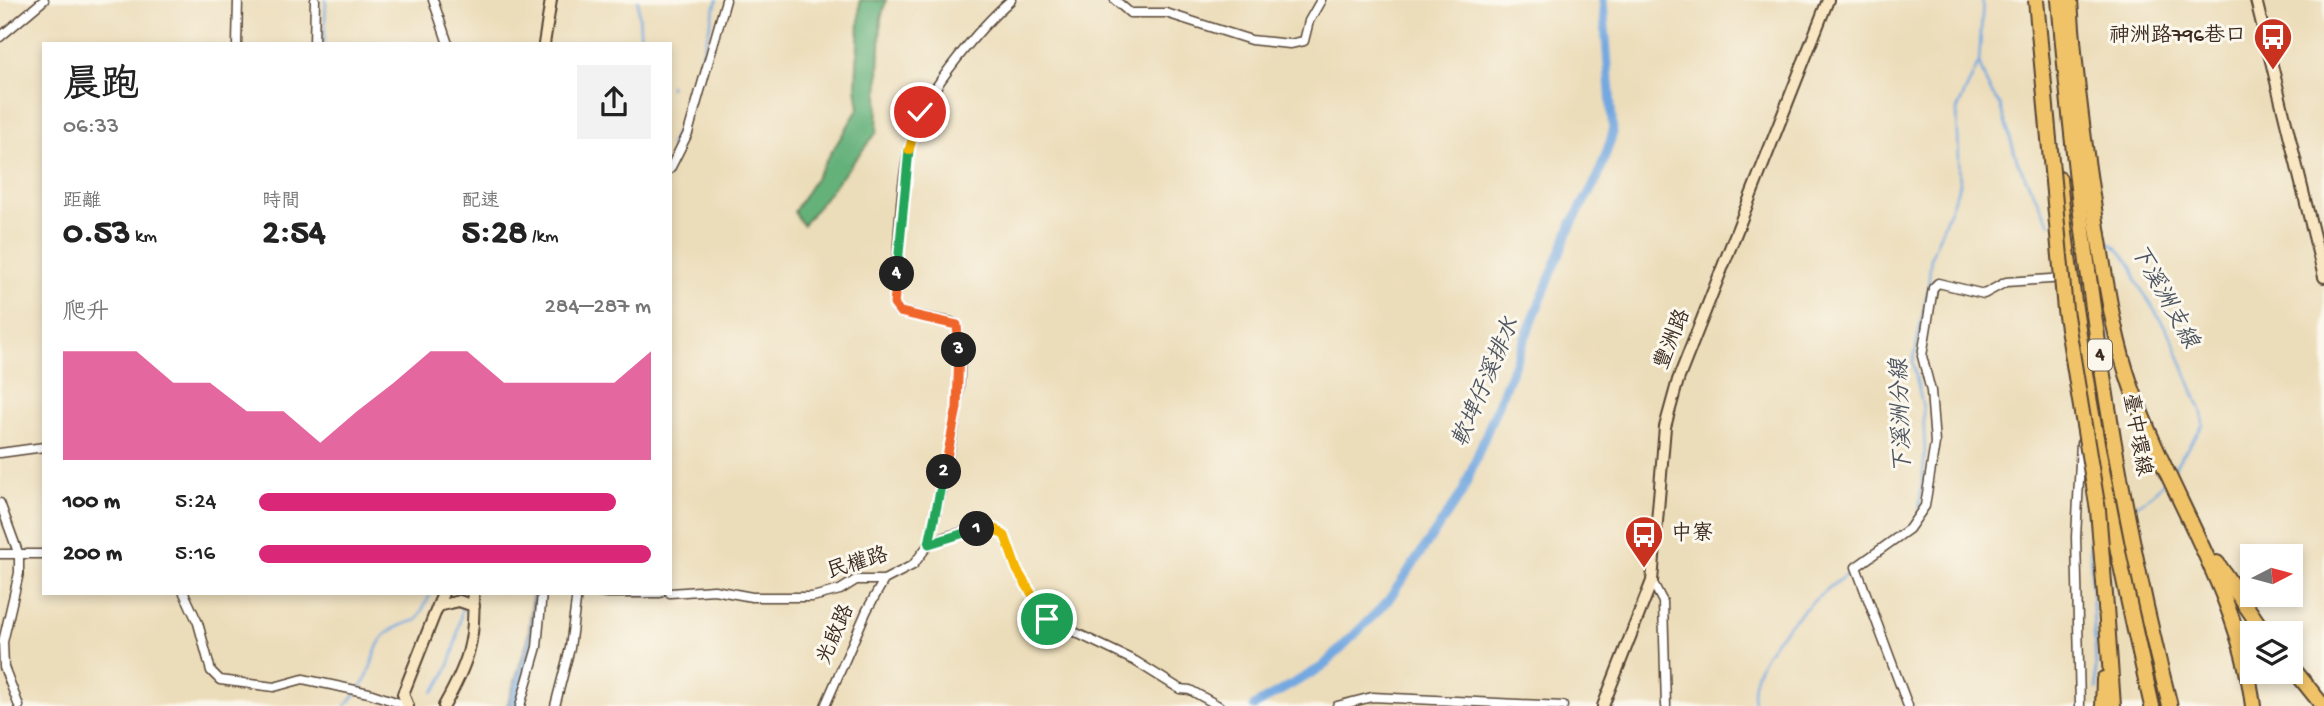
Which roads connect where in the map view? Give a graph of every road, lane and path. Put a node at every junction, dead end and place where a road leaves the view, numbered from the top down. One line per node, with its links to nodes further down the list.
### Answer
1 (44, 0): 15 (street)
2 (238, 0): 16 (street)
3 (315, 0): 17 (street)
4 (433, 0): 18 (street)
5 (551, 0): 19 (street)
6 (726, 0): 20 (street)
7 (1012, 0): 27 (street)
8 (1115, 0): 9 (street)
9 (1321, 0)
10 (1828, 0): 32 (street, 豐洲路)
11 (2039, 0): 22 (street); 40 (highway, bridge); 60 (highway, 臺中環線 / 4)
12 (2059, 0): 61 (highway, 臺中環線 / 4)
13 (2070, 0): 26 (highway)
14 (2256, 0): 21 (street)
15 (0, 37)
16 (237, 42)
17 (314, 42)
18 (447, 42)
19 (544, 42)
20 (672, 165)
21 (2324, 277)
22 (2064, 278): 56 (street); 57 (street)
23 (42, 447): 24 (street)
24 (0, 453)
25 (0, 503): 30 (street)
26 (2187, 514): 41 (highway); 62 (highway)
27 (929, 544): 31 (street, 民權路); 51 (street, 民權路)
28 (0, 554): 30 (street)
29 (42, 554): 30 (street)
30 (19, 555): 45 (street)
31 (884, 580): 33 (street, 民權路); 50 (street, 光啟路)
32 (1652, 581): 54 (street, 豐洲路); 55 (street)
33 (672, 593)
34 (185, 595): 46 (street)
35 (442, 595): 39 (street)
36 (542, 595): 48 (street)
37 (577, 595): 49 (street)
38 (468, 601): 39 (street); 47 (street)
39 (438, 606): 46 (street)
40 (2106, 607): 58 (highway); 59 (highway)
41 (2257, 621)
42 (2303, 681): 64 (highway, bridge)
43 (2324, 696): 63 (street)
44 (1412, 702): 52 (street); 53 (street)
45 (19, 706)
46 (408, 706)
47 (444, 706)
48 (520, 706)
49 (555, 706)
50 (825, 706)
51 (1219, 706)
52 (1337, 706)
53 (1563, 706)
54 (1603, 706)
55 (1666, 706)
56 (1908, 706)
57 (2080, 706)
58 (2103, 706)
59 (2113, 706)
60 (2152, 706)
61 (2169, 706)
62 (2253, 706)
63 (2315, 706)
64 (2323, 706)

